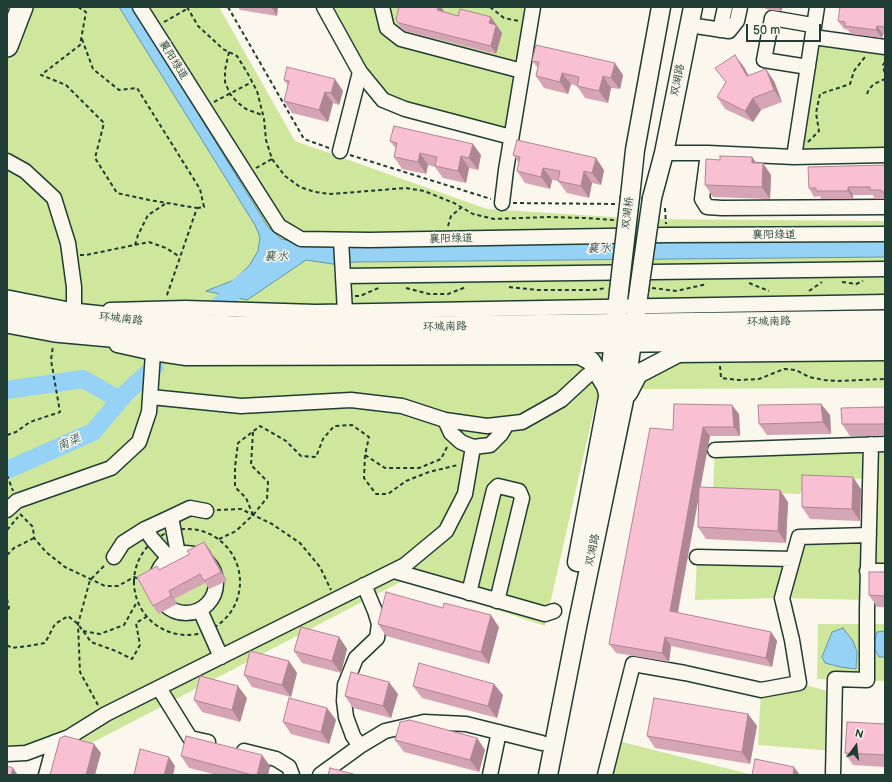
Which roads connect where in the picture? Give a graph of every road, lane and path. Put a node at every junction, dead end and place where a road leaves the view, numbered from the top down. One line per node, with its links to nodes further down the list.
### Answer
1 (22, 7): 20 (highway)
2 (78, 7): 19 (path)
3 (140, 7): 16 (street, 襄阳绿道)
4 (324, 7): 27 (street)
5 (382, 7): 26 (street)
6 (490, 7): 14 (path)
7 (533, 7): 14 (street)
8 (661, 7): 44 (main road, 双湖桥)
9 (693, 7): 15 (main road, 双湖路)
10 (725, 7): 17 (street)
11 (740, 7): 17 (street)
12 (817, 7): 18 (street)
13 (187, 8): 16 (path); 22 (path)
14 (530, 24): 26 (street)
15 (690, 25): 17 (street); 37 (main road, 双湖路)
16 (154, 28): 33 (street, 襄阳绿道)
17 (720, 30)
18 (812, 31): 21 (street); 25 (street); 25 (street)
19 (81, 37): 46 (path); 50 (path)
20 (7, 46)
21 (885, 47)
22 (229, 52): 30 (path); 31 (path)
23 (872, 56): 40 (path)
24 (885, 62): 28 (path)
25 (808, 67): 40 (street)
26 (522, 71): 35 (street)
27 (360, 72): 35 (street); 36 (street)
28 (885, 75)
29 (885, 79): 32 (path)
30 (252, 82): 31 (path); 34 (path)
31 (230, 94): 33 (path); 34 (path)
32 (867, 94)
33 (204, 108): 43 (street, 襄阳绿道)
34 (263, 115): 41 (path)
35 (511, 137): 47 (street)
36 (340, 151)
37 (664, 153): 38 (street); 45 (main road, 双湖桥)
38 (708, 153): 40 (street); 49 (street)
39 (885, 155): 40 (street)
40 (794, 157)
41 (272, 159): 43 (path); 48 (path)
42 (7, 161): 57 (street)
43 (246, 174): 55 (street, 襄阳绿道)
44 (624, 201): 47 (path); 67 (main road, 双湖桥, bridge)
45 (659, 201): 53 (path); 67 (main road, 双湖桥, bridge)
46 (166, 203): 50 (path); 56 (path)
47 (502, 203)
48 (462, 207): 51 (path); 54 (path)
49 (885, 207)
50 (197, 208): 58 (path)
51 (615, 221)
52 (885, 234): 53 (street, 襄阳绿道)
53 (666, 235): 54 (street, 襄阳绿道)
54 (446, 239): 55 (street, 襄阳绿道)
55 (341, 240): 60 (street)
56 (135, 245): 57 (path); 58 (path)
57 (69, 254): 65 (street)
58 (180, 257): 70 (path)
59 (885, 269): 60 (street)
60 (343, 274): 66 (street)
61 (548, 286): 62 (path)
62 (552, 289)
63 (7, 301): 65 (highway, 环城南路)
64 (885, 302): 67 (street)
65 (66, 310): 70 (highway, 环城南路)
66 (345, 312): 67 (street); 70 (street)
67 (626, 316): 68 (highway, 环城南路); 71 (highway, 环城南路); 73 (highway, 环城南路); 74 (highway, 环城南路); 83 (main road, 双湖路)
68 (885, 321)
69 (7, 322): 70 (highway, 环城南路)
70 (157, 331): 71 (highway, 环城南路); 78 (street); 82 (street)
71 (229, 335): 74 (highway, 环城南路)
72 (885, 338): 73 (highway, 环城南路)
73 (703, 340): 77 (main road)
74 (556, 342): 78 (main road)
75 (885, 353): 76 (street)
76 (720, 354): 77 (street); 81 (path)
77 (675, 355): 83 (main road)
78 (584, 357): 83 (main road)
79 (50, 360): 87 (path)
80 (588, 375): 85 (street)
81 (885, 379)
82 (151, 397): 84 (street); 95 (street)
83 (616, 398): 134 (main road, 双湖路); 144 (main road, 双湖路)
84 (445, 420): 85 (street); 88 (street)
85 (507, 424): 90 (street)
86 (252, 432): 92 (path); 97 (path); 97 (path)
87 (7, 435)
88 (457, 438): 90 (street); 92 (path)
89 (878, 444): 91 (street); 101 (street)
90 (473, 447): 93 (street)
91 (715, 450)
92 (365, 455): 93 (path)
93 (471, 462): 109 (street)
94 (7, 474): 95 (path)
95 (15, 507): 99 (path); 102 (path)
96 (206, 511): 97 (path); 98 (street)
97 (253, 515): 103 (path); 118 (path)
98 (172, 524): 100 (street); 100 (path); 103 (path); 105 (street)
99 (7, 530)
100 (149, 535): 105 (street); 106 (street); 112 (path)
101 (868, 535): 108 (street); 110 (street)
102 (34, 538): 104 (path); 113 (path)
103 (219, 539): 126 (path)
104 (7, 555)
105 (173, 556): 114 (street); 121 (street)
106 (114, 557): 113 (path)
107 (697, 557): 108 (street)
108 (793, 559): 145 (street)
109 (394, 571): 115 (street); 116 (street)
110 (868, 571): 111 (street); 146 (street)
111 (885, 571)
112 (134, 577): 113 (path); 114 (path); 120 (path)
113 (90, 580): 125 (path)
114 (156, 584): 121 (street)
115 (364, 585): 118 (street); 136 (street)
116 (469, 593): 119 (street); 119 (street)
117 (7, 599): 123 (path)
118 (336, 599): 129 (street)
119 (497, 601): 122 (street)
120 (137, 602): 124 (path); 127 (path)
121 (200, 610): 126 (street)
122 (554, 610)
123 (7, 611)
124 (146, 617): 126 (path); 127 (path)
125 (78, 624): 127 (path); 128 (path); 131 (path)
126 (210, 630): 129 (street)
127 (83, 631)
128 (7, 645)
129 (221, 657): 130 (street)
130 (159, 688): 131 (street); 135 (street)
131 (106, 714): 133 (street)
132 (500, 732): 134 (street); 136 (street); 142 (street)
133 (55, 742): 138 (street); 139 (street)
134 (542, 744): 143 (main road, 双湖路)
135 (219, 745)
136 (360, 746): 141 (street)
137 (233, 748): 140 (street)
138 (7, 754)
139 (46, 775)
140 (292, 775)
141 (320, 775)
142 (490, 775)
143 (536, 775)
144 (548, 775)
145 (605, 775)
146 (833, 775)

